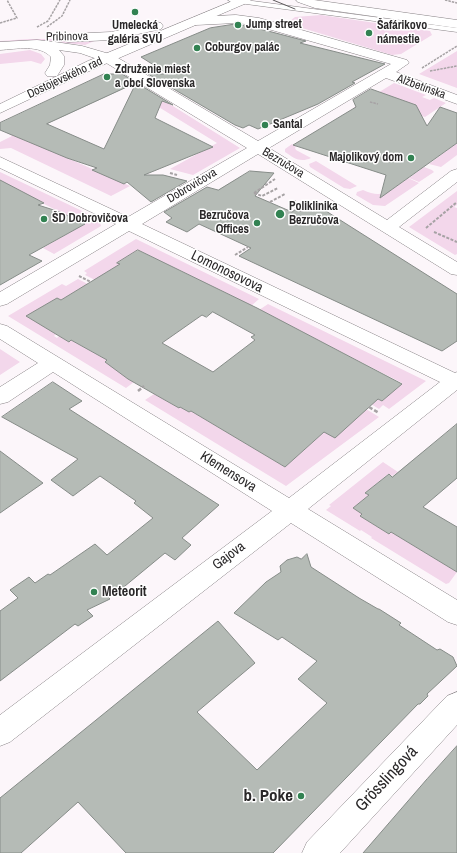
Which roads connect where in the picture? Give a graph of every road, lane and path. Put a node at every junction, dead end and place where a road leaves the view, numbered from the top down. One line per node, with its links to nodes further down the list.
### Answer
1 (7, 0): 12 (path)
2 (60, 0): 15 (path)
3 (70, 0): 16 (path)
4 (219, 0): 14 (street, Dostojevského rad)
5 (242, 0): 11 (street, Dostojevského rad); 17 (lane)
6 (302, 0): 10 (street)
7 (445, 0): 9 (path)
8 (382, 1): 10 (street)
9 (457, 3)
10 (338, 8): 13 (street)
11 (196, 21): 23 (street, Dostojevského rad); 28 (street)
12 (0, 23)
13 (457, 24)
14 (158, 26): 18 (street, Pribinova); 22 (street, Dostojevského rad)
15 (36, 27)
16 (44, 29)
17 (457, 29)
18 (0, 39)
19 (37, 44): 20 (street, Pribinova); 22 (street, Pribinova); 26 (street)
20 (0, 46)
21 (457, 46): 25 (path)
22 (95, 52): 23 (street, Pribinova); 26 (street, Dostojevského rad)
23 (108, 58): 31 (street, Dostojevského rad); 32 (street, Bezručova)
24 (457, 66): 27 (path)
25 (421, 69)
26 (52, 72): 29 (street, Dostojevského rad)
27 (428, 72)
28 (385, 73): 30 (street, Alžbetínska); 32 (street, Dobrovičova)
29 (0, 99)
30 (457, 100)
31 (0, 109)
32 (257, 148): 44 (street, Dobrovičova); 45 (street, Bezručova)
33 (0, 162): 44 (street, Lomonosovova)
34 (457, 174): 45 (street)
35 (271, 176): 36 (path)
36 (278, 188)
37 (285, 194): 39 (path)
38 (295, 200): 42 (path)
39 (270, 202)
40 (457, 202): 41 (path)
41 (453, 205): 43 (path); 46 (path)
42 (315, 206)
43 (457, 207)
44 (128, 224): 50 (street, Dobrovičova); 53 (street, Lomonosovova)
45 (388, 227): 47 (street, Bezručova)
46 (457, 242)
47 (457, 270)
48 (75, 274): 49 (path)
49 (91, 282)
50 (0, 300)
51 (0, 330): 52 (street, Klemensova)
52 (53, 363): 54 (street); 57 (street, Klemensova)
53 (456, 380): 57 (street, Gajova)
54 (0, 397)
55 (369, 407): 56 (path)
56 (385, 416)
57 (290, 510): 58 (street, Klemensova); 60 (street, Gajova)
58 (457, 614)
59 (457, 705): 61 (street, Grösslingová)
60 (0, 732)
61 (318, 853)

